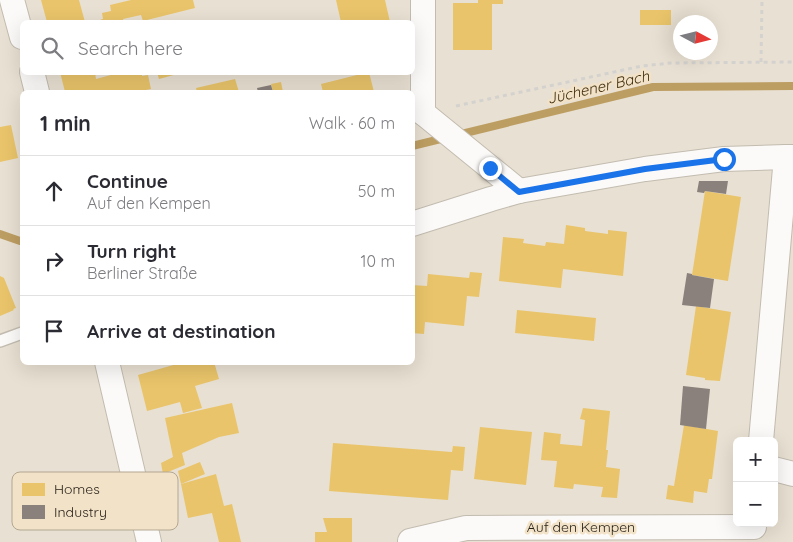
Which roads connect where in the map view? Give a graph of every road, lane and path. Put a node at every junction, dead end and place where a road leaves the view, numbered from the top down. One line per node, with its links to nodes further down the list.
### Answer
1 (12, 0): 4 (street)
2 (423, 0): 9 (street)
3 (762, 0): 5 (path)
4 (20, 30)
5 (761, 62): 6 (path); 9 (path)
6 (793, 62)
7 (33, 75): 8 (street)
8 (36, 90)
9 (422, 117): 11 (street)
10 (789, 157): 11 (street); 16 (street)
11 (519, 192): 12 (street)
12 (415, 223)
13 (20, 334): 14 (lane)
14 (0, 341)
15 (108, 365): 18 (street)
16 (761, 437)
17 (778, 471): 19 (street)
18 (132, 472)
19 (793, 474)
20 (753, 531): 21 (street, Auf den Kempen)
21 (410, 541)

